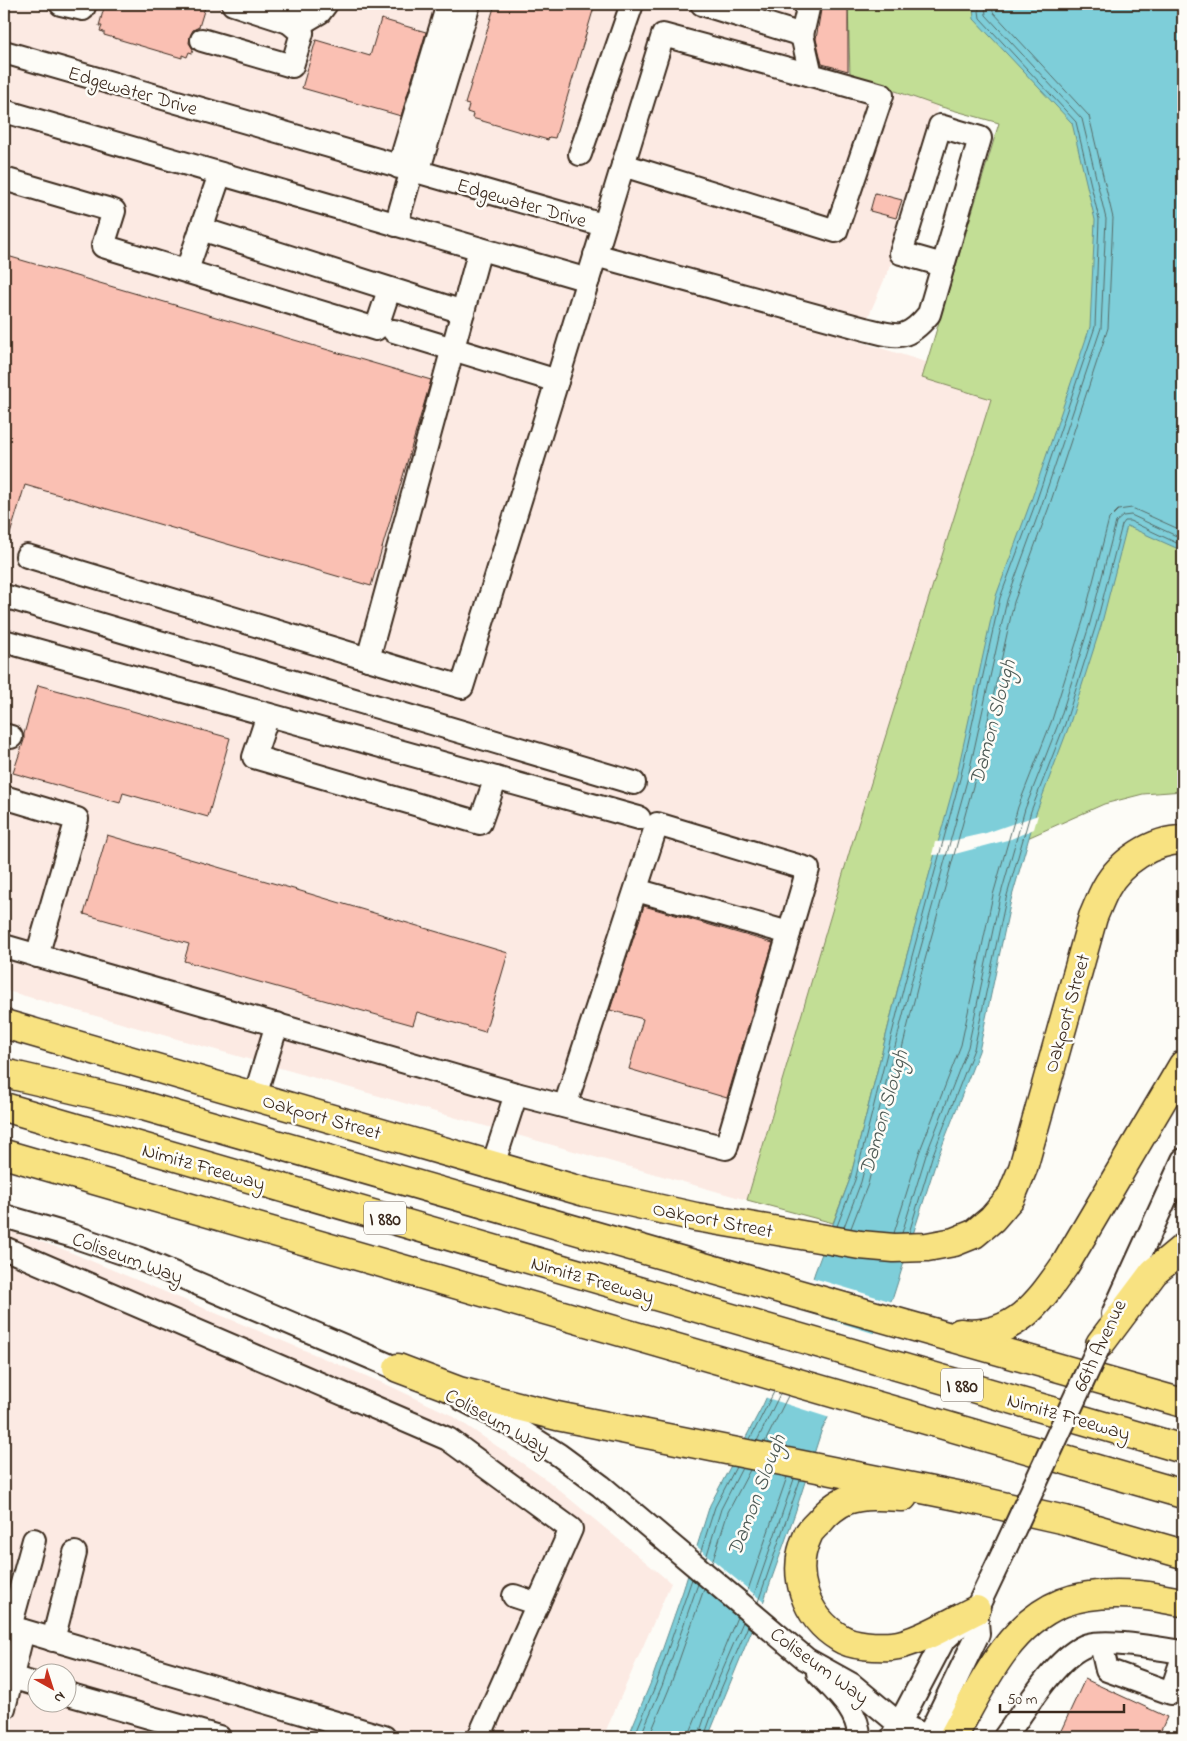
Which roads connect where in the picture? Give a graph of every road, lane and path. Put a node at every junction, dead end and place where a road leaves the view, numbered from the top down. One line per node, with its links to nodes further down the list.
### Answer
1 (61, 4): 2 (street)
2 (85, 4)
3 (233, 4): 10 (street)
4 (326, 4): 10 (street)
5 (448, 4): 18 (street)
6 (469, 4): 18 (street)
7 (632, 4): 16 (street)
8 (702, 4): 11 (street)
9 (809, 4): 11 (street)
10 (292, 13): 12 (street)
11 (802, 35): 14 (street)
12 (202, 40)
13 (4, 52): 18 (street, Edgewater Drive)
14 (811, 75): 17 (street); 17 (street)
15 (4, 112): 19 (street)
16 (580, 154)
17 (623, 165): 22 (street)
18 (410, 170): 21 (street); 22 (street, Edgewater Drive)
19 (220, 174): 21 (street); 23 (street)
20 (4, 179): 26 (street)
21 (396, 225): 24 (street)
22 (603, 226): 25 (street, Edgewater Drive)
23 (201, 229): 26 (street); 29 (street)
24 (480, 249): 28 (street); 30 (street)
25 (595, 255): 27 (street); 28 (street, Edgewater Drive)
26 (187, 270): 29 (street)
27 (941, 272): 27 (street)
28 (588, 280): 33 (street, Edgewater Drive)
29 (389, 290): 30 (street)
30 (463, 312): 32 (street)
31 (394, 331): 32 (street)
32 (452, 349): 33 (street); 37 (street)
33 (557, 381): 37 (street, Edgewater Drive)
34 (27, 556): 37 (street)
35 (4, 596): 40 (street)
36 (4, 641): 38 (street)
37 (368, 659)
38 (268, 715): 39 (street); 39 (street)
39 (496, 778): 42 (street)
40 (634, 783)
41 (4, 797): 47 (street)
42 (639, 818)
43 (1183, 840): 58 (main road, Oakport Street)
44 (636, 890): 45 (street); 45 (street); 54 (street)
45 (789, 933): 54 (street)
46 (4, 946): 47 (street)
47 (37, 956): 49 (street)
48 (4, 1024): 53 (main road, Oakport Street)
49 (277, 1024): 52 (street); 53 (street)
50 (1183, 1065): 62 (main road)
51 (4, 1073): 62 (main road)
52 (516, 1094): 54 (street); 58 (street)
53 (255, 1096): 58 (main road, Oakport Street)
54 (565, 1106)
55 (4, 1107): 66 (main road, Nimitz Freeway / I 880)
56 (4, 1154): 67 (main road, I 880)
57 (1183, 1160): 63 (street, 66th Avenue)
58 (493, 1165)
59 (4, 1216): 64 (street, Coliseum Way)
60 (4, 1248): 74 (street)
61 (1183, 1248): 63 (main road)
62 (909, 1326): 65 (main road)
63 (1100, 1344): 75 (street, 66th Avenue, bridge)
64 (398, 1368): 68 (main road); 81 (street, Coliseum Way)
65 (1183, 1403)
66 (1183, 1449)
67 (1183, 1494)
68 (967, 1498): 71 (main road); 75 (main road)
69 (34, 1540): 76 (street)
70 (75, 1553): 77 (street)
71 (1183, 1554)
72 (514, 1596): 74 (street)
73 (1183, 1602): 92 (main road)
74 (538, 1604): 89 (street)
75 (976, 1610): 86 (street, 66th Avenue); 91 (street, 66th Avenue)
76 (12, 1628): 77 (street); 82 (street)
77 (53, 1640): 88 (street)
78 (1101, 1644): 79 (street); 80 (street); 93 (street)
79 (1183, 1652)
80 (1183, 1657)
81 (806, 1659): 86 (street, Coliseum Way); 90 (street)
82 (8, 1676): 83 (street); 85 (street)
83 (28, 1682)
84 (78, 1697): 87 (street)
85 (4, 1708)
86 (896, 1731): 91 (street, Coliseum Way)
87 (219, 1737)
88 (384, 1737)
89 (480, 1737)
90 (859, 1737)
91 (928, 1737)
92 (953, 1737)
93 (1004, 1737)

